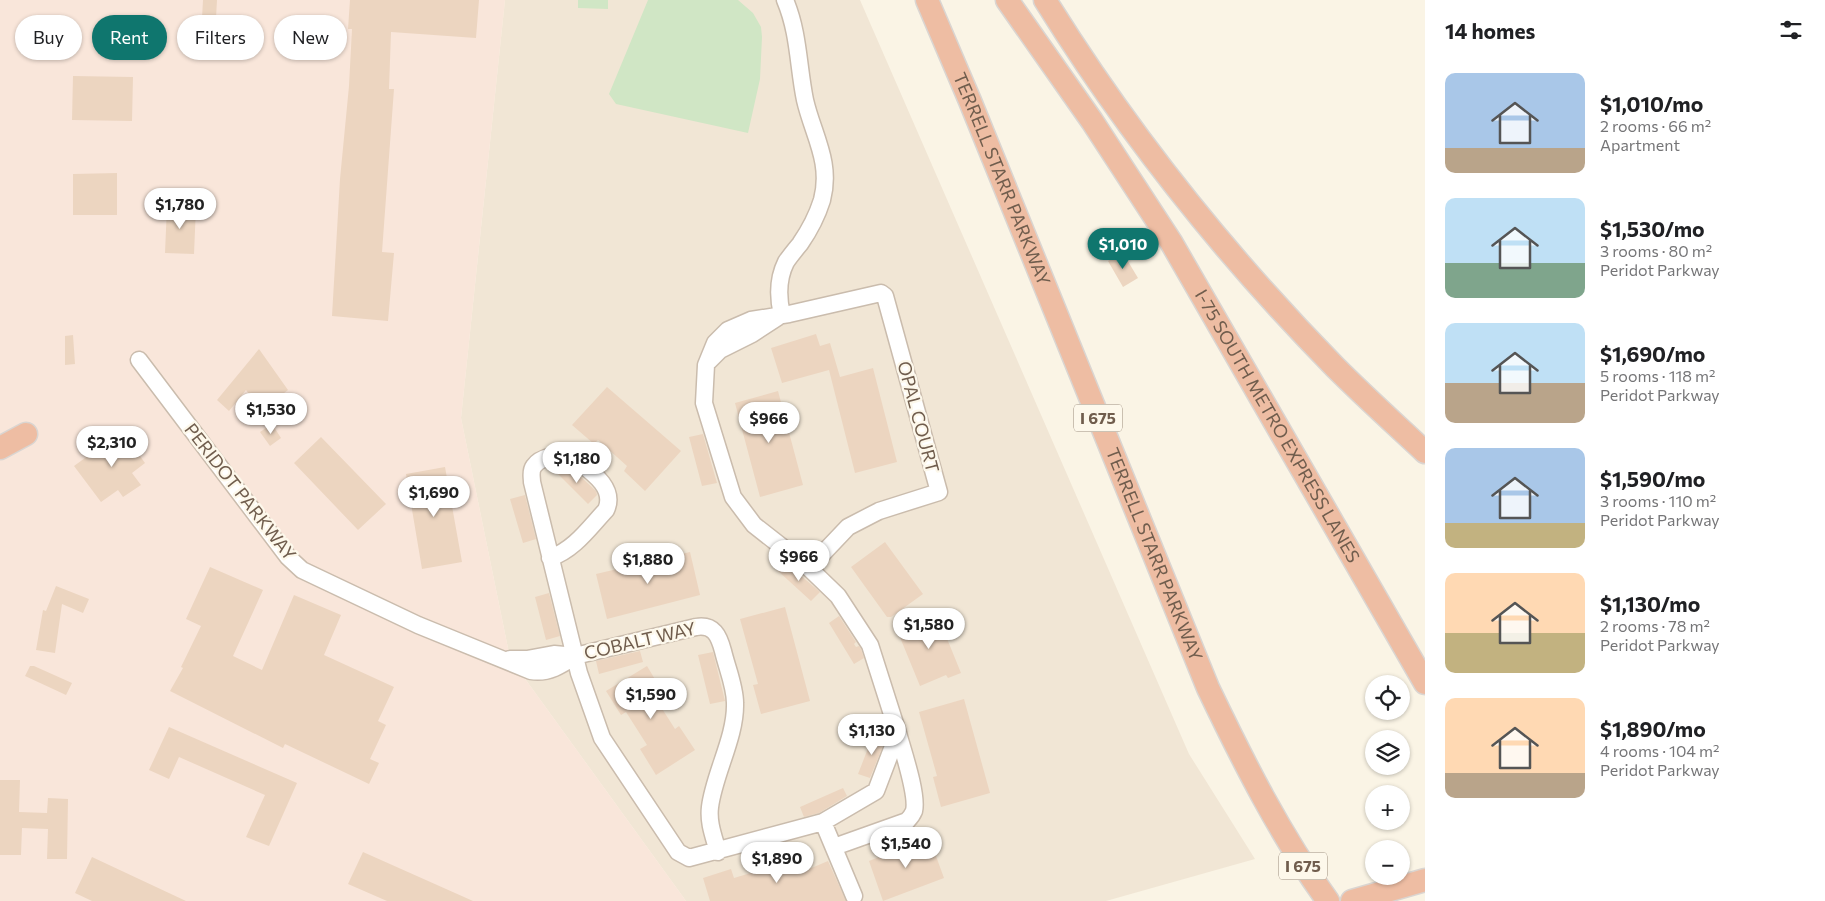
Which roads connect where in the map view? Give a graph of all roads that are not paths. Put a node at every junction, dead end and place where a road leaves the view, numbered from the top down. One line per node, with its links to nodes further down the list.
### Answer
1 (785, 0): 9 (street)
2 (922, 0): 7 (highway)
3 (927, 0): 7 (highway, TERRELL STARR PARKWAY / I 675)
4 (1007, 0): 8 (highway)
5 (1021, 0): 8 (highway)
6 (1045, 0): 13 (highway)
7 (947, 44): 24 (highway, TERRELL STARR PARKWAY / I 675)
8 (1092, 121): 17 (highway, I-75 SOUTH METRO EXPRESS LANES)
9 (782, 315): 15 (street); 15 (street, OPAL COURT)
10 (139, 360): 16 (street, PERIDOT PARKWAY)
11 (26, 434): 12 (highway)
12 (0, 448)
13 (1425, 452)
14 (550, 558): 14 (street); 16 (street)
15 (809, 568): 18 (street)
16 (575, 656): 21 (street); 21 (street, COBALT WAY)
17 (1425, 683)
18 (898, 733): 19 (street); 20 (street)
19 (823, 822): 20 (street); 21 (street)
20 (834, 847): 23 (street)
21 (718, 852)
22 (1425, 880): 25 (highway)
23 (854, 896)
24 (1328, 901)
25 (1352, 901)

